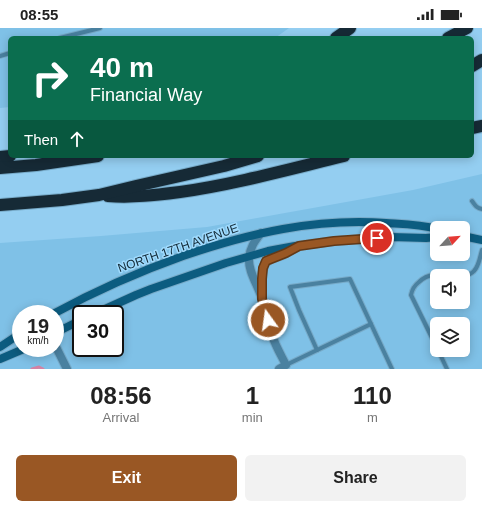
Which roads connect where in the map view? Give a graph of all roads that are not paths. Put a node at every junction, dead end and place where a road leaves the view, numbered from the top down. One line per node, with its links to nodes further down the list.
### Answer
1 (100, 28): 4 (lane)
2 (350, 28): 5 (highway)
3 (467, 28): 6 (highway)
4 (68, 36)
5 (339, 36)
6 (452, 36)
7 (84, 158): 10 (highway)
8 (251, 158): 11 (highway)
9 (335, 158): 11 (highway)
10 (0, 168)
11 (99, 195): 13 (highway)
12 (472, 201): 14 (lane)
13 (0, 205)
14 (482, 209)
15 (430, 227): 16 (main road, NORTH 17TH AVENUE)
16 (261, 233): 22 (street); 25 (main road, NORTH 17TH AVENUE)
17 (430, 237): 20 (main road)
18 (470, 237): 19 (main road)
19 (482, 240)
20 (299, 246): 22 (main road); 23 (street)
21 (482, 250): 27 (lane)
22 (249, 257): 23 (street); 24 (main road)
23 (262, 299): 35 (street)
24 (114, 305)
25 (64, 308)
26 (371, 324): 30 (lane); 30 (lane); 37 (lane)
27 (430, 335)
28 (12, 339): 29 (main road)
29 (0, 347)
30 (317, 350): 35 (lane)
31 (12, 354): 34 (main road)
32 (61, 357): 36 (street)
33 (441, 357): 38 (lane)
34 (0, 359)
35 (283, 367)
36 (67, 369)
37 (392, 369)
38 (447, 369)

